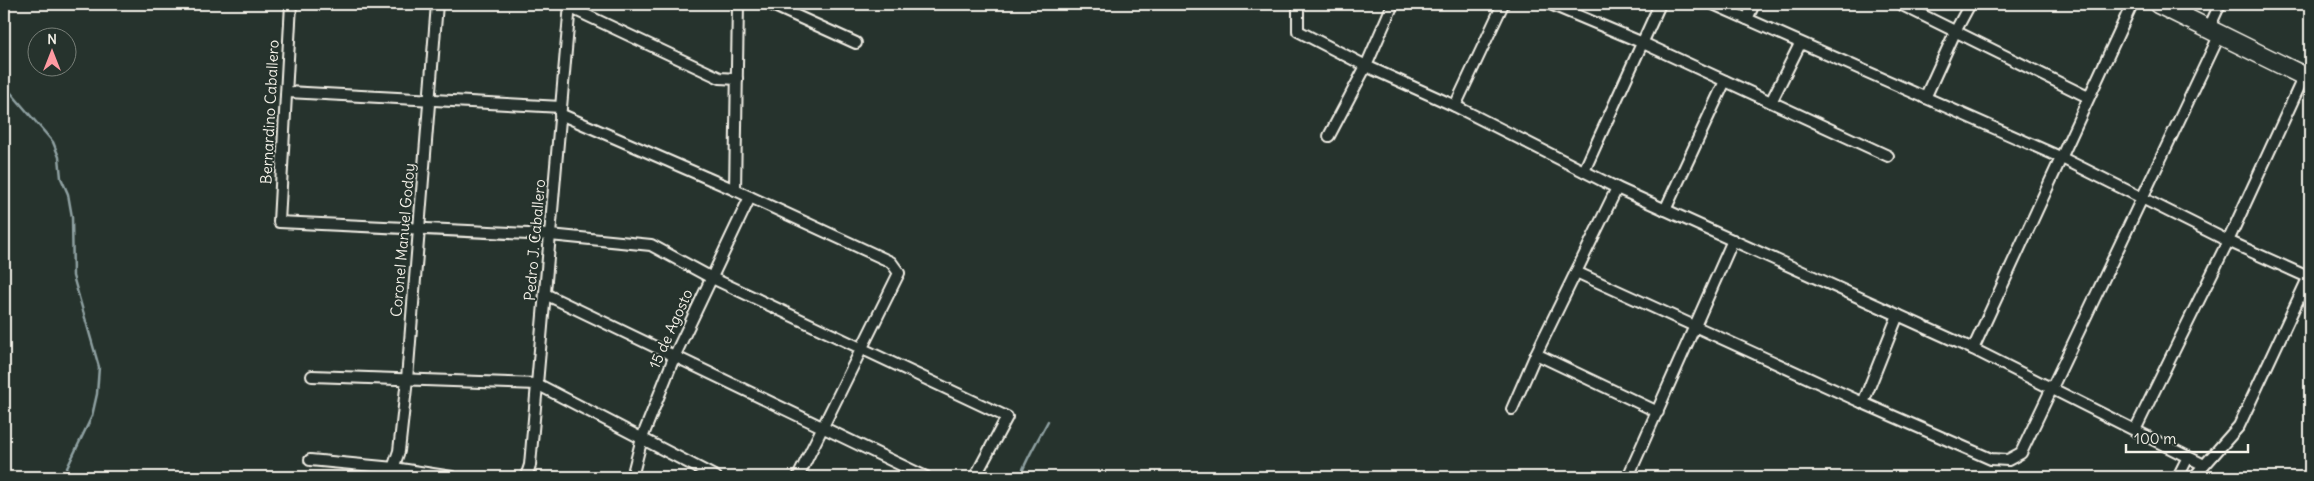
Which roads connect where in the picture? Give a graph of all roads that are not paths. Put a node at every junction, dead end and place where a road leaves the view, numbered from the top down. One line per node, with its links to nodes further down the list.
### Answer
1 (292, 4): 28 (street, Bernardino Caballero)
2 (437, 4): 31 (street, Coronel Manuel Godoy)
3 (738, 4): 26 (street)
4 (770, 4): 21 (street)
5 (1298, 4): 24 (street)
6 (1393, 4): 24 (street)
7 (1503, 4): 33 (street)
8 (1550, 4): 22 (street)
9 (1660, 4): 22 (street)
10 (1713, 4): 18 (street)
11 (1754, 4): 18 (street)
12 (1900, 4): 19 (street)
13 (1970, 4): 19 (street)
14 (2132, 4): 29 (street)
15 (2158, 4): 20 (highway)
16 (2220, 4): 20 (street)
17 (570, 5): 26 (street); 34 (street, Pedro J. Caballero)
18 (1747, 19): 23 (street)
19 (1956, 30): 29 (street); 30 (street)
20 (2214, 31): 25 (highway); 42 (street)
21 (856, 43)
22 (1643, 43): 27 (street); 38 (street)
23 (1800, 44): 30 (street); 32 (street)
24 (1366, 66): 33 (street); 35 (street)
25 (2307, 78): 47 (street)
26 (737, 79): 40 (street)
27 (1725, 81): 32 (street); 43 (street)
28 (288, 92): 31 (street); 44 (street, Bernardino Caballero)
29 (2088, 97): 37 (street)
30 (1924, 98): 37 (street)
31 (429, 99): 34 (street); 44 (street, Coronel Manuel Godoy)
32 (1771, 102): 36 (street)
33 (1455, 106): 38 (street)
34 (561, 110): 40 (street); 45 (street, Pedro J. Caballero)
35 (1329, 136)
36 (1888, 156)
37 (2060, 157): 42 (street); 55 (street)
38 (1584, 171): 39 (street)
39 (1617, 188): 43 (street); 48 (street)
40 (735, 190): 41 (street)
41 (750, 197): 50 (street, 15 de Agosto); 54 (street)
42 (2142, 199): 47 (street); 61 (street)
43 (1665, 210): 46 (street)
44 (418, 229): 45 (street); 59 (street, Coronel Manuel Godoy)
45 (550, 235): 50 (street); 51 (street, Pedro J. Caballero)
46 (1733, 240): 52 (street); 53 (street)
47 (2228, 241): 49 (street); 66 (street)
48 (1576, 272): 53 (street); 57 (street)
49 (2310, 276): 70 (street)
50 (710, 277): 54 (street); 56 (street, 15 de Agosto)
51 (545, 294): 56 (street); 60 (street, Pedro J. Caballero)
52 (1898, 315): 55 (street); 62 (street)
53 (1695, 326): 62 (street); 64 (street)
54 (861, 349): 65 (street); 78 (street)
55 (1973, 349): 61 (street)
56 (675, 354): 65 (street); 67 (street, 15 de Agosto)
57 (1536, 354): 63 (street); 64 (street)
58 (312, 376): 59 (street)
59 (407, 379): 60 (street); 71 (street, Coronel Manuel Godoy)
60 (537, 384): 67 (street); 73 (street, Pedro J. Caballero)
61 (2053, 389): 62 (street); 66 (street)
62 (1863, 403)
63 (1512, 409)
64 (1658, 412): 79 (street)
65 (823, 426): 76 (street); 77 (street)
66 (2135, 430): 68 (street)
67 (642, 438): 74 (street, 15 de Agosto); 75 (street)
68 (2188, 457): 70 (street); 80 (street)
69 (310, 460): 71 (street)
70 (2204, 465): 81 (street)
71 (392, 473): 72 (street)
72 (452, 477)
73 (526, 477)
74 (632, 477)
75 (716, 477)
76 (798, 477)
77 (926, 477)
78 (975, 477)
79 (1628, 477)
80 (2178, 477)
81 (2194, 477)

